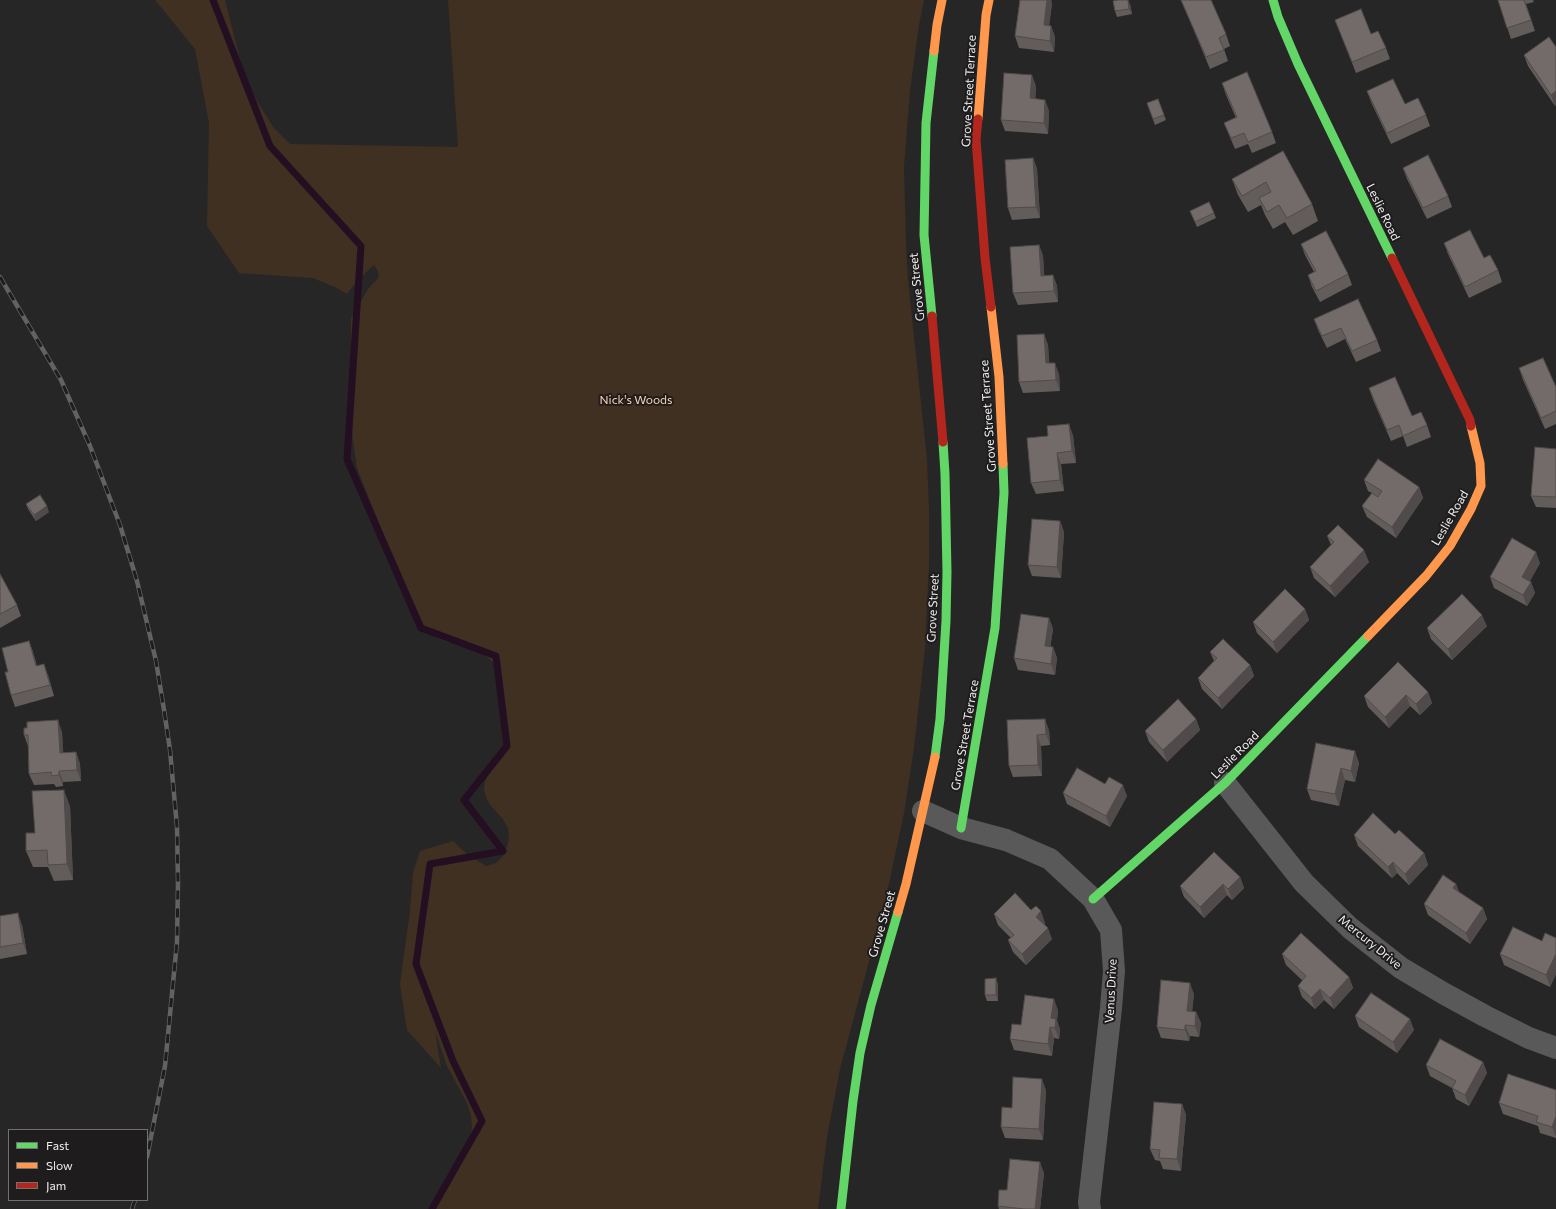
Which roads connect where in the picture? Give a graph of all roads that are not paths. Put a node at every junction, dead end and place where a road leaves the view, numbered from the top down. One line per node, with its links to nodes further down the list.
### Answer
1 (942, 0): 5 (street, Grove Street)
2 (990, 0): 6 (street, Grove Street Terrace)
3 (1273, 0): 4 (street, Leslie Road)
4 (1225, 783): 7 (street, Leslie Road); 8 (street, Mercury Drive)
5 (923, 811): 6 (street, Venus Drive); 9 (street, Grove Street)
6 (961, 828): 7 (street, Venus Drive)
7 (1094, 899): 10 (street, Venus Drive)
8 (1556, 1048)
9 (841, 1209)
10 (1090, 1209)

